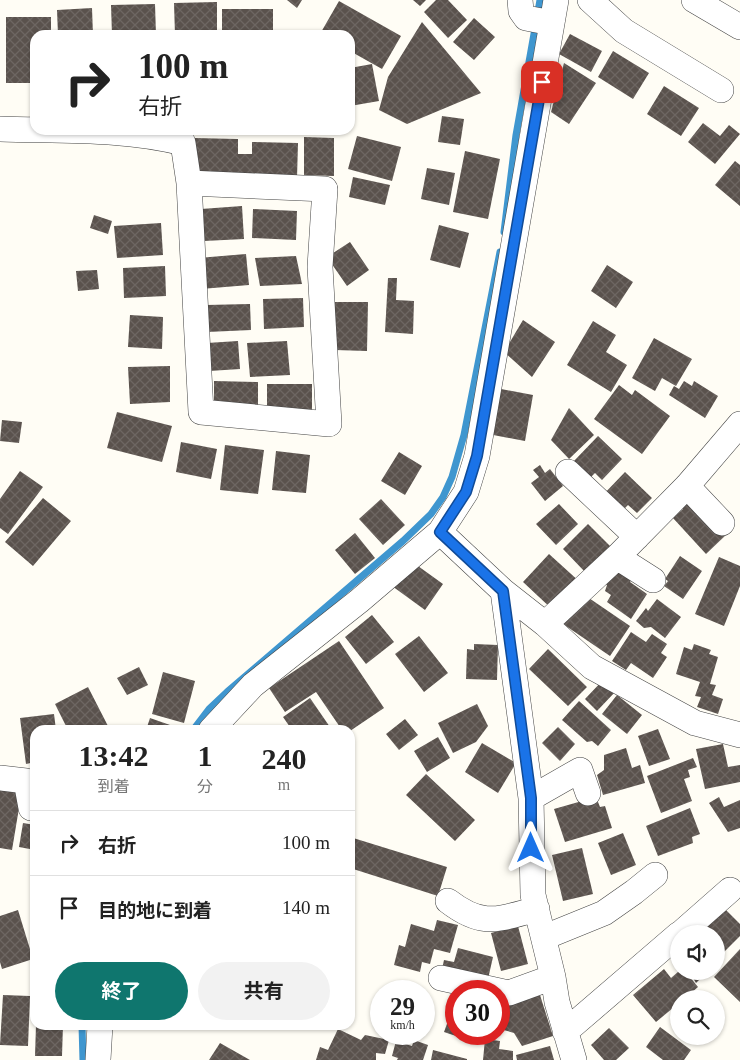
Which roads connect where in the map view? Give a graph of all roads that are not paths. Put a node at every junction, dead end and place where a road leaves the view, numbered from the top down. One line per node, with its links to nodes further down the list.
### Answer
1 (590, 0): 5 (street)
2 (694, 0): 4 (street)
3 (540, 13): 14 (street)
4 (740, 27)
5 (721, 90)
6 (0, 129): 7 (street)
7 (30, 130)
8 (148, 135): 9 (street)
9 (190, 184): 9 (street)
10 (740, 424): 12 (street)
11 (568, 472): 15 (street)
12 (687, 486): 13 (street); 15 (street)
13 (722, 523)
14 (440, 532): 18 (street); 20 (street)
15 (637, 537): 16 (street)
16 (617, 557): 17 (street); 19 (street)
17 (653, 580)
18 (503, 591): 19 (street); 24 (street)
19 (545, 624): 21 (street)
20 (216, 725)
21 (740, 735)
22 (0, 778): 25 (street)
23 (588, 793): 24 (street)
24 (531, 798): 29 (street)
25 (30, 803)
26 (655, 874): 31 (street)
27 (730, 890): 30 (street)
28 (448, 901): 29 (street)
29 (537, 909): 31 (street)
30 (689, 925)
31 (545, 938): 33 (street)
32 (670, 942): 36 (street)
33 (553, 977): 34 (street); 36 (street)
34 (440, 978)
35 (100, 1030): 37 (street)
36 (565, 1032): 38 (street)
37 (98, 1060)
38 (574, 1060)

